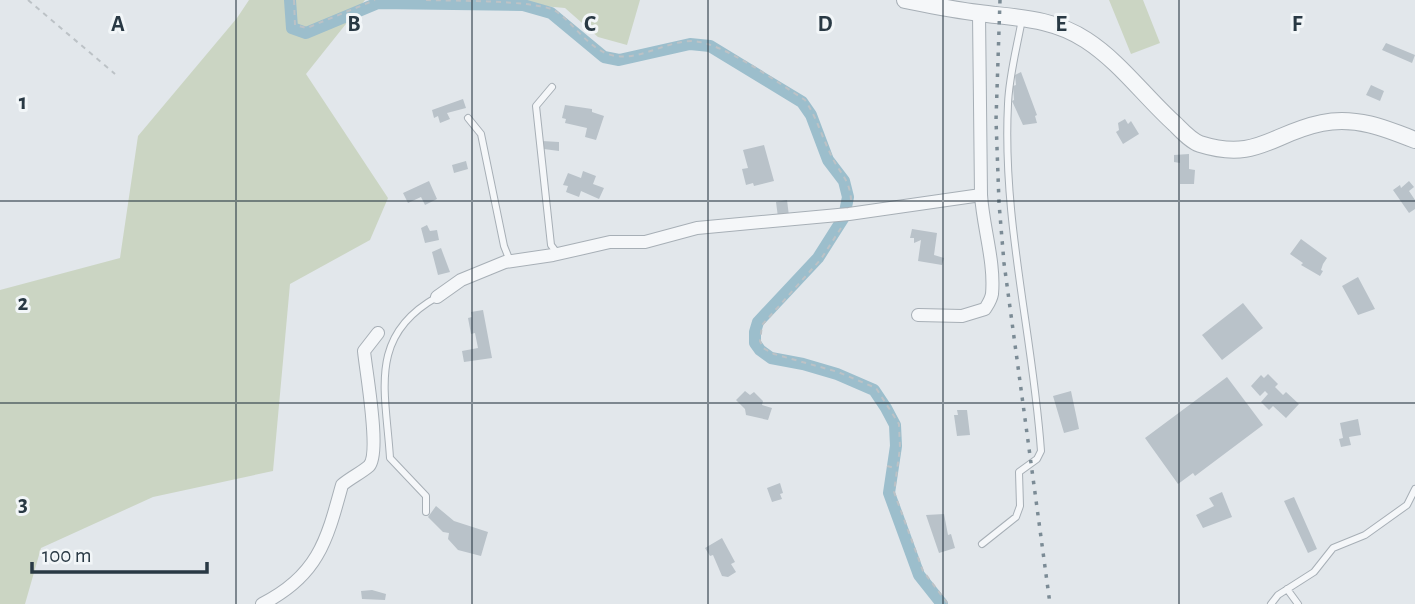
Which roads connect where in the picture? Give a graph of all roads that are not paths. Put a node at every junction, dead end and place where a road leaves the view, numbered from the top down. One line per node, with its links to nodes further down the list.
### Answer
1 (905, 0): 2 (street)
2 (979, 13): 3 (street); 7 (street)
3 (1023, 18): 6 (street); 15 (lane)
4 (552, 87): 8 (lane)
5 (468, 118): 9 (lane)
6 (1415, 141)
7 (981, 195): 8 (street); 11 (street)
8 (558, 254): 9 (street)
9 (510, 261): 10 (street)
10 (437, 297): 14 (lane)
11 (918, 314)
12 (379, 333): 17 (street)
13 (1415, 489): 16 (lane)
14 (426, 512)
15 (982, 544)
16 (1287, 589): 18 (lane); 19 (lane)
17 (262, 604)
18 (1271, 604)
19 (1298, 604)

